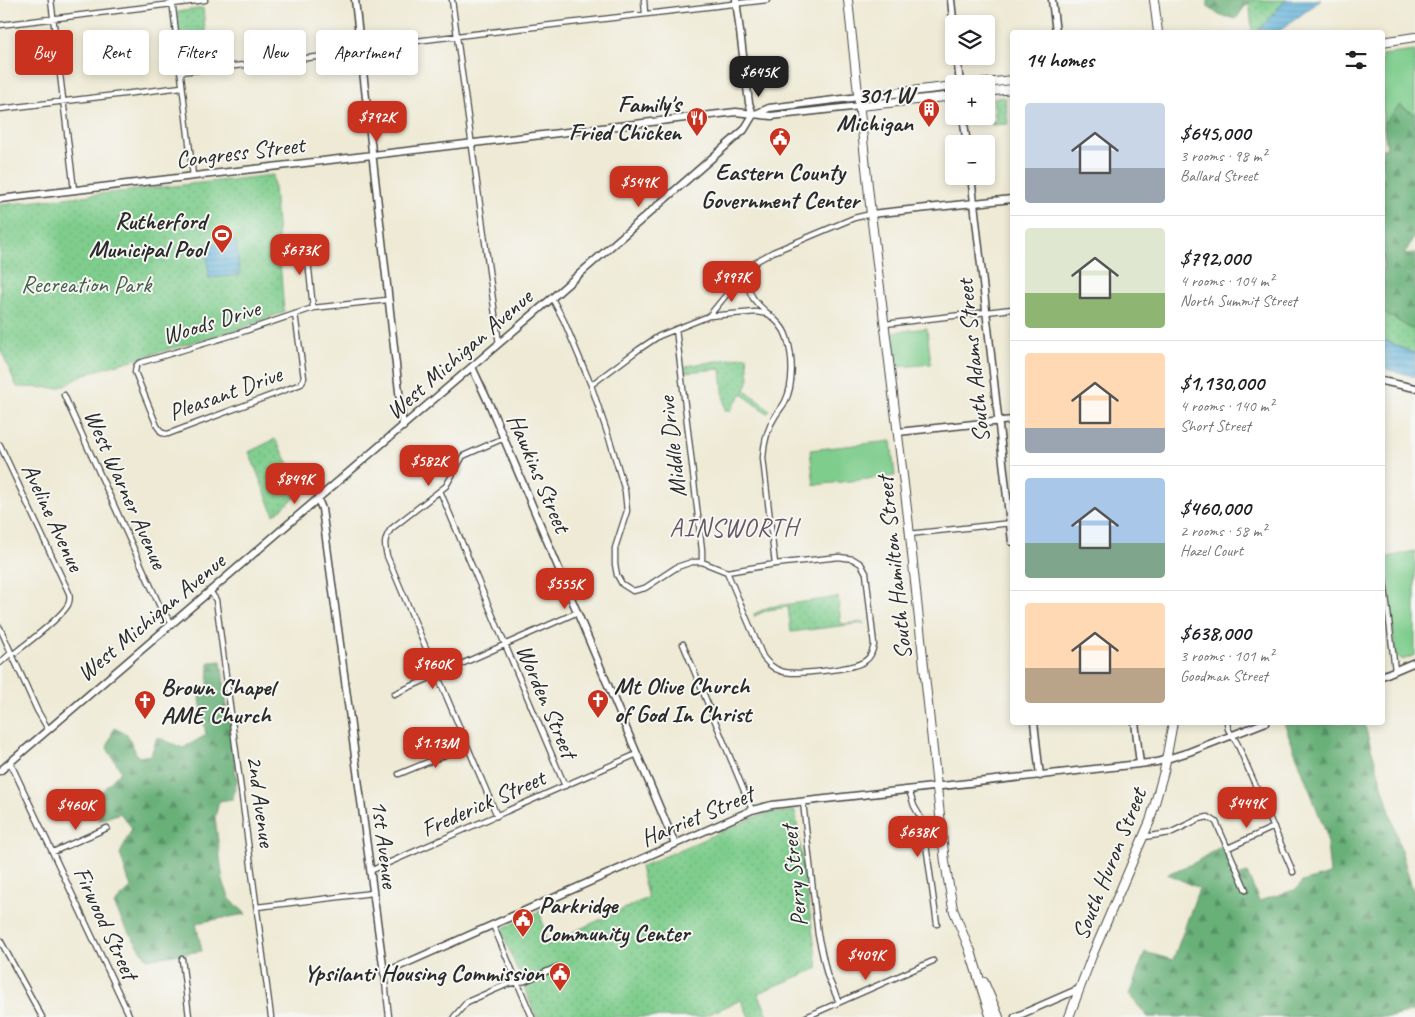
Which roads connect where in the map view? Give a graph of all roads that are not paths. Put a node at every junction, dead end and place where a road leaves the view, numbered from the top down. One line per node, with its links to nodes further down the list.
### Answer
1 (51, 0): 15 (street)
2 (205, 0): 11 (street)
3 (355, 0): 18 (street)
4 (452, 0): 21 (street)
5 (644, 0): 13 (street)
6 (767, 0): 12 (street)
7 (848, 0): 35 (main road, South Hamilton Street)
8 (951, 0): 14 (street)
9 (1052, 0): 19 (street)
10 (1154, 0): 20 (main road)
11 (172, 2): 15 (street); 17 (street)
12 (736, 2): 13 (street); 40 (street)
13 (645, 14): 21 (street)
14 (953, 15)
15 (53, 18): 16 (street); 37 (street)
16 (0, 25)
17 (175, 30)
18 (358, 30)
19 (1056, 30)
20 (1158, 30)
21 (457, 36): 23 (street); 41 (street)
22 (1415, 37): 24 (main road)
23 (418, 41)
24 (1385, 42)
25 (316, 57): 26 (street)
26 (234, 66)
27 (180, 75): 31 (street)
28 (363, 75): 42 (street)
29 (1010, 80): 30 (main road)
30 (995, 82)
31 (182, 87): 37 (street); 43 (street)
32 (945, 87): 35 (main road)
33 (1010, 89): 34 (main road)
34 (995, 91)
35 (859, 97): 38 (main road, South Hamilton Street); 40 (street)
36 (945, 97): 38 (main road)
37 (63, 102): 39 (street); 45 (street)
38 (860, 106): 40 (street); 49 (main road, South Hamilton Street)
39 (0, 109)
40 (753, 115): 41 (street, Congress Street); 52 (street, West Michigan Avenue)
41 (471, 144): 42 (street, Congress Street); 62 (street)
42 (371, 154): 43 (street, Congress Street); 53 (street)
43 (193, 176): 45 (street, Congress Street)
44 (972, 185): 48 (street, South Adams Street)
45 (74, 190): 46 (street, Congress Street)
46 (0, 199)
47 (1010, 199): 48 (street)
48 (974, 204): 49 (street); 56 (street, South Adams Street)
49 (871, 214): 51 (street); 60 (main road, South Hamilton Street)
50 (306, 241): 54 (street)
51 (745, 272): 58 (street); 59 (street)
52 (552, 298): 62 (street, West Michigan Avenue); 66 (street)
53 (387, 300): 54 (street, Woods Drive); 71 (street)
54 (313, 308): 57 (street, Woods Drive)
55 (1010, 309): 56 (street)
56 (986, 312): 60 (street); 70 (street, South Adams Street)
57 (295, 314): 63 (street, Woods Drive); 63 (street, Pleasant Drive)
58 (768, 314): 59 (street); 81 (street)
59 (709, 316): 61 (street)
60 (885, 324): 72 (main road, South Hamilton Street)
61 (676, 328): 66 (street); 80 (street, Middle Drive)
62 (499, 344): 64 (street, West Michigan Avenue)
63 (136, 366)
64 (472, 367): 71 (street, West Michigan Avenue); 73 (street, Hawkins Street)
65 (1385, 382): 67 (street)
66 (591, 385): 80 (street)
67 (1415, 388)
68 (64, 395): 86 (street, West Warner Avenue)
69 (1010, 420): 70 (street)
70 (998, 421): 72 (street); 77 (street, South Adams Street)
71 (402, 427): 76 (street, West Michigan Avenue)
72 (898, 432): 79 (main road, South Hamilton Street)
73 (504, 438): 75 (street); 85 (street, Hawkins Street)
74 (0, 445): 90 (street, Aveline Avenue)
75 (440, 491): 89 (street, Worden Street); 94 (street)
76 (318, 499): 84 (street, West Michigan Avenue); 124 (street, 1st Avenue)
77 (1010, 515)
78 (1010, 523): 79 (street)
79 (910, 534): 113 (main road, South Hamilton Street)
80 (702, 562): 82 (street)
81 (775, 564): 82 (street); 82 (street)
82 (727, 572)
83 (1385, 588): 93 (street)
84 (210, 591): 86 (street, West Michigan Avenue); 128 (street, 2nd Avenue)
85 (578, 612): 89 (street); 105 (street, Hawkins Street)
86 (172, 623): 102 (street, West Michigan Avenue)
87 (0, 628): 90 (street)
88 (682, 644): 116 (street)
89 (505, 645): 94 (street); 112 (street, Worden Street)
90 (12, 654): 92 (street); 102 (street)
91 (1415, 662): 93 (street)
92 (0, 663)
93 (1395, 670): 95 (street)
94 (437, 675): 96 (street); 104 (street)
95 (1385, 675)
96 (394, 694)
97 (1034, 725): 111 (street)
98 (1135, 725): 108 (street)
99 (1172, 725): 106 (main road, South Huron Street)
100 (1228, 725): 103 (street)
101 (1259, 725): 103 (street, Harriet Street)
102 (48, 728): 107 (street, West Michigan Avenue)
103 (1232, 736): 106 (street, Harriet Street); 118 (street)
104 (467, 746): 110 (street); 117 (street)
105 (637, 754): 112 (street, Frederick Street); 121 (street, Hawkins Street)
106 (1166, 760): 108 (street, Harriet Street); 120 (main road, South Huron Street)
107 (10, 762): 109 (street, West Michigan Avenue); 123 (street, Firwood Street)
108 (1140, 764): 111 (street, Harriet Street)
109 (0, 771)
110 (399, 774)
111 (1040, 776): 113 (street, Harriet Street)
112 (565, 786): 117 (street, Frederick Street)
113 (936, 787): 114 (street, Harriet Street); 132 (main road, South Hamilton Street)
114 (909, 790): 115 (street, Harriet Street); 129 (street)
115 (803, 802): 116 (street, Harriet Street); 139 (street, Perry Street)
116 (752, 810): 121 (street, Harriet Street)
117 (497, 816): 124 (street, Frederick Street)
118 (1274, 827): 122 (street); 125 (street)
119 (107, 828): 123 (street)
120 (1144, 836): 122 (street); 138 (main road, South Huron Street)
121 (675, 844): 130 (street, Harriet Street)
122 (1228, 848): 126 (street)
123 (53, 852): 141 (street, Firwood Street)
124 (370, 871): 127 (street, 1st Avenue)
125 (1293, 872)
126 (1246, 890)
127 (372, 893): 128 (street); 136 (street, 1st Avenue)
128 (257, 907): 143 (street, 2nd Avenue)
129 (937, 924)
130 (493, 925): 136 (street, Harriet Street); 137 (street)
131 (0, 940): 140 (street)
132 (970, 950): 148 (highway); 149 (main road, South Hamilton Street)
133 (182, 958): 142 (street)
134 (933, 961): 139 (street)
135 (557, 967): 137 (street)
136 (384, 973): 144 (street, 1st Avenue)
137 (519, 982): 145 (street); 146 (street)
138 (1079, 989): 150 (street); 151 (main road, South Huron Street)
139 (839, 1002): 147 (street)
140 (42, 1017)
141 (130, 1017)
142 (190, 1017)
143 (271, 1017)
144 (389, 1017)
145 (454, 1017)
146 (532, 1017)
147 (806, 1017)
148 (991, 1017)
149 (999, 1017)
150 (1015, 1017)
151 (1069, 1017)

